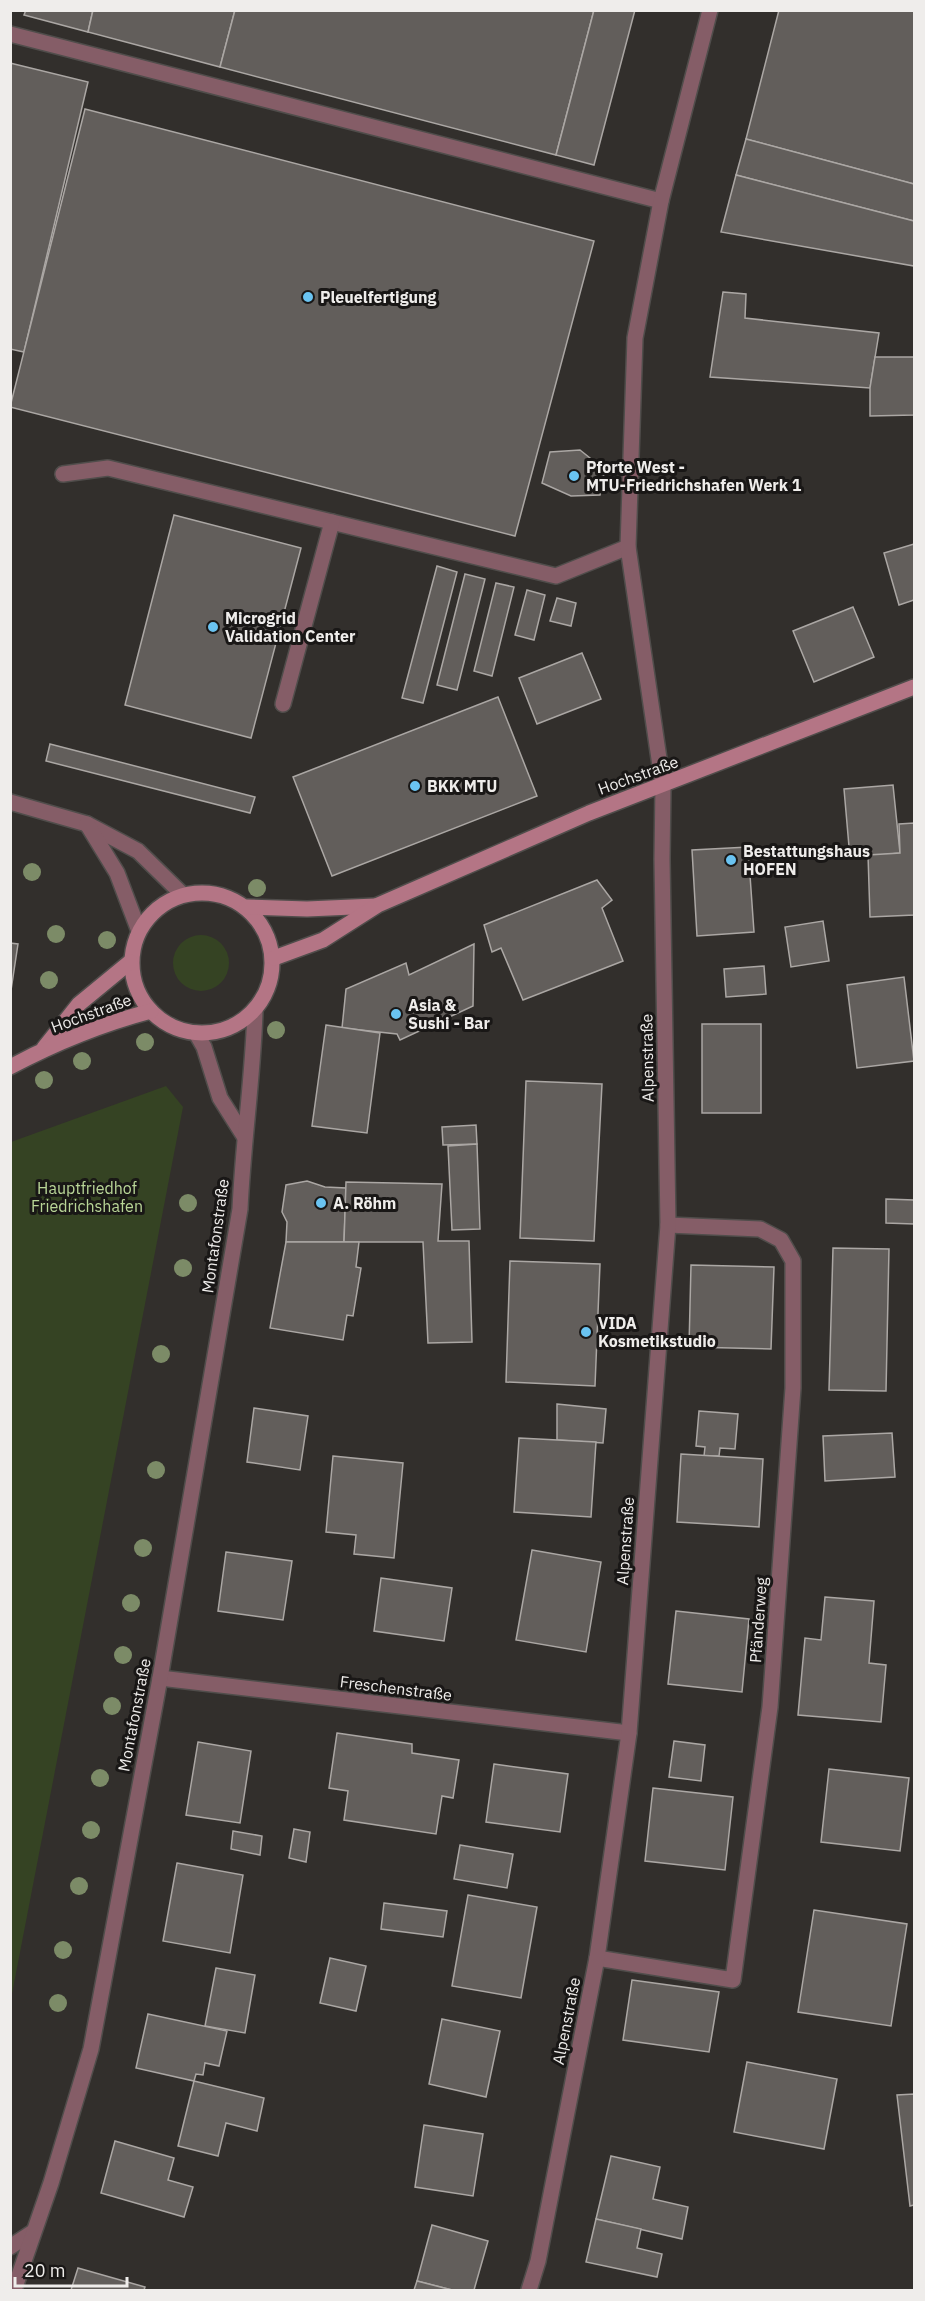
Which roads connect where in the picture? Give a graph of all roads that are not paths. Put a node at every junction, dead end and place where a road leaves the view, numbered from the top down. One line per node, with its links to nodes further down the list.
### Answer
1 (710, 10): 3 (street, Alpenstraße)
2 (10, 34): 3 (street)
3 (661, 201): 6 (street, Alpenstraße)
4 (63, 474): 5 (street)
5 (332, 522): 6 (street); 8 (street)
6 (628, 547): 9 (street, Alpenstraße)
7 (915, 687): 9 (main road, Hochstraße)
8 (283, 704)
9 (663, 786): 13 (main road, Hochstraße); 24 (street, Alpenstraße)
10 (10, 802): 11 (street)
11 (87, 824): 12 (street); 15 (street)
12 (182, 894): 14 (main road); 15 (main road)
13 (378, 905): 14 (main road, Hochstraße); 16 (main road, Hochstraße)
14 (247, 907): 16 (main road)
15 (139, 931): 17 (main road)
16 (274, 958): 19 (main road)
17 (130, 962): 18 (main road); 21 (main road, Hochstraße)
18 (151, 1011): 20 (main road); 21 (main road, Hochstraße)
19 (255, 1011): 20 (main road); 23 (street, Montafonstraße)
20 (196, 1033): 23 (street)
21 (43, 1050): 22 (main road, Hochstraße)
22 (10, 1067)
23 (244, 1136): 25 (street, Montafonstraße)
24 (668, 1225): 26 (street, Alpenstraße); 27 (street, Pfänderweg)
25 (160, 1678): 26 (street, Freschenstraße); 28 (street, Montafonstraße)
26 (629, 1733): 27 (street, Alpenstraße)
27 (597, 1958): 31 (street, Alpenstraße)
28 (33, 2232): 29 (street); 30 (street, Montafonstraße)
29 (10, 2247)
30 (14, 2290)
31 (529, 2290)

